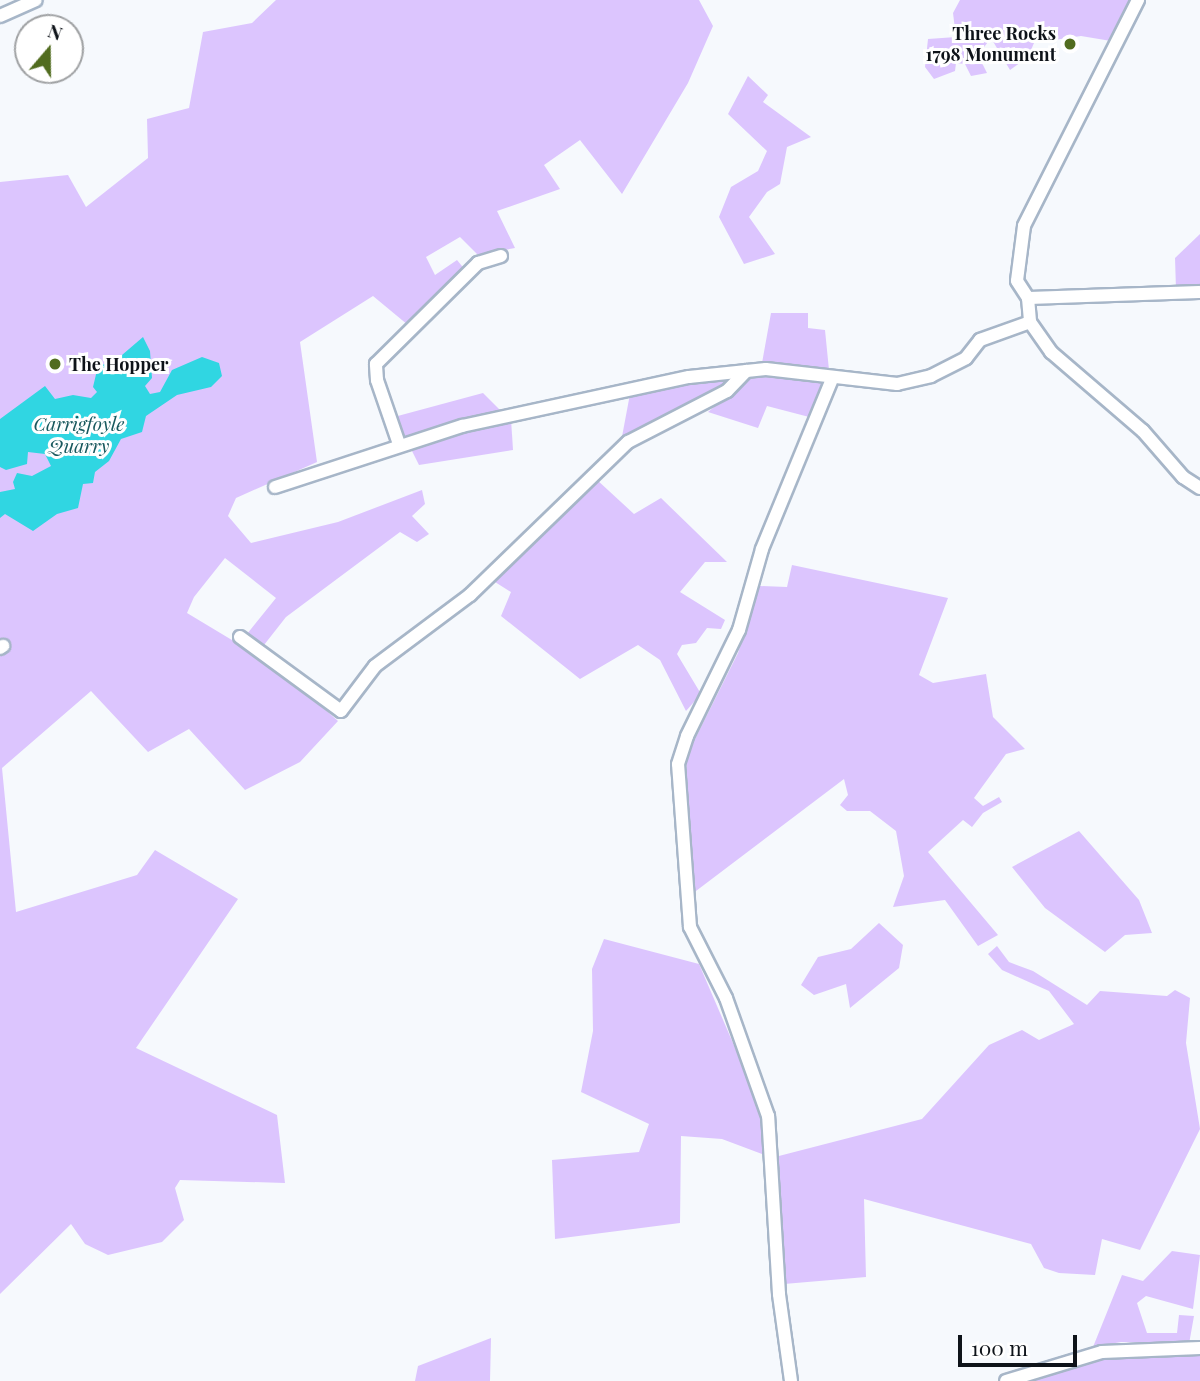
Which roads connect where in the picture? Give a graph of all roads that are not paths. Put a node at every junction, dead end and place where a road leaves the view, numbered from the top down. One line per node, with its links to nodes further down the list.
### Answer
1 (36, 0): 3 (street)
2 (1138, 0): 6 (street)
3 (0, 16)
4 (501, 256): 10 (street)
5 (1200, 292): 6 (street)
6 (1028, 298): 7 (street)
7 (1030, 322): 9 (street); 12 (street)
8 (746, 371): 9 (street); 10 (street); 13 (street)
9 (832, 379): 15 (street)
10 (399, 444): 11 (street)
11 (275, 487)
12 (1200, 488)
13 (240, 637)
14 (1200, 1348): 16 (street)
15 (792, 1381)
16 (1006, 1381)

